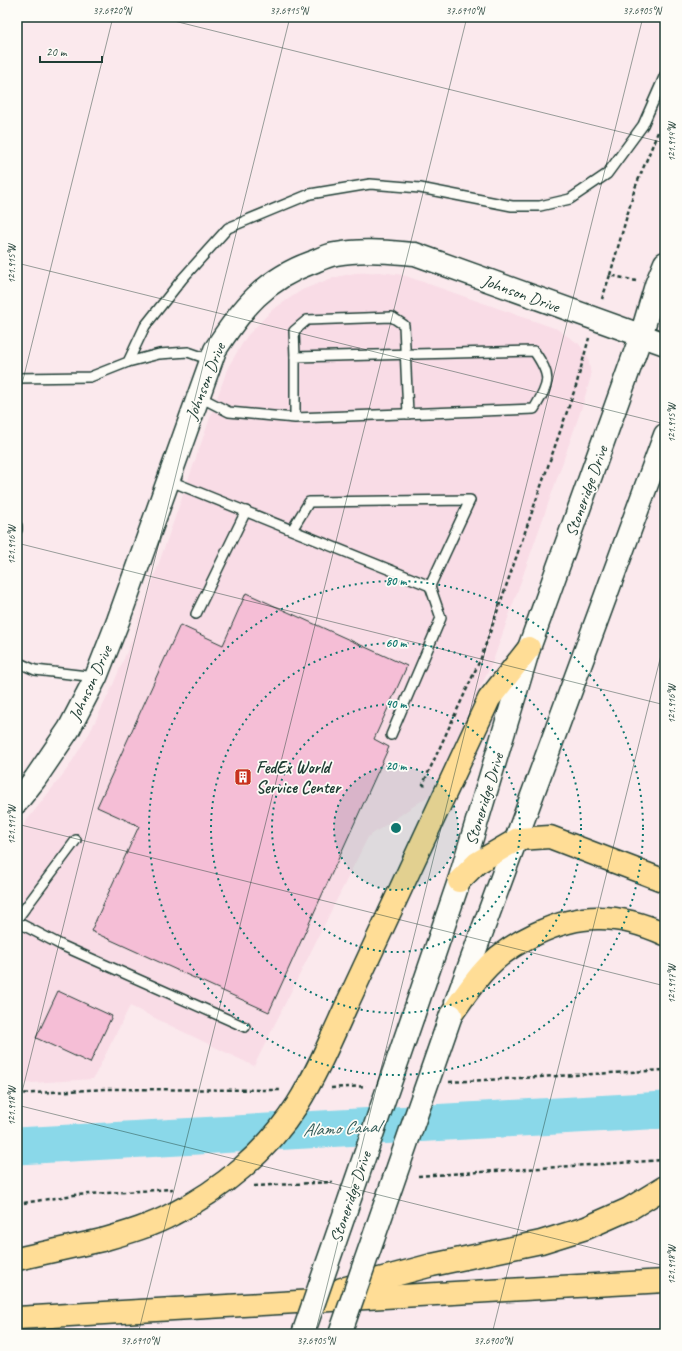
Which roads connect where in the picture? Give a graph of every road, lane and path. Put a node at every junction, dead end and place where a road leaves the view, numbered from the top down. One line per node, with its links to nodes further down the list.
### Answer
1 (665, 75): 10 (lane)
2 (659, 130): 4 (path)
3 (665, 264): 5 (main road, Stoneridge Drive)
4 (610, 276)
5 (641, 336): 6 (main road, Johnson Drive); 9 (main road, Johnson Drive); 24 (main road, Stoneridge Drive)
6 (665, 344)
7 (405, 354): 8 (lane); 8 (lane); 14 (lane); 14 (lane)
8 (295, 357): 15 (lane)
9 (211, 360): 10 (lane); 13 (main road, Johnson Drive)
10 (128, 362): 12 (lane)
11 (582, 364): 28 (path)
12 (17, 378)
13 (198, 396): 15 (lane); 17 (main road, Johnson Drive)
14 (408, 414): 15 (lane)
15 (295, 418)
16 (665, 435): 30 (main road, Stoneridge Drive)
17 (168, 480): 18 (lane); 26 (main road, Johnson Drive)
18 (246, 511): 21 (lane); 23 (lane)
19 (17, 526): 20 (lane)
20 (17, 530)
21 (292, 530): 22 (lane); 22 (lane)
22 (430, 586): 27 (lane)
23 (196, 614)
24 (529, 648): 32 (main road, Stoneridge Drive); 45 (highway, bridge)
25 (17, 662): 26 (lane)
26 (96, 677): 29 (main road, Johnson Drive)
27 (391, 735)
28 (428, 792)
29 (17, 802)
30 (518, 839): 32 (highway); 33 (highway); 36 (main road, Stoneridge Drive)
31 (76, 840): 34 (lane)
32 (459, 881): 49 (main road, Stoneridge Drive, bridge)
33 (665, 881)
34 (17, 920): 37 (lane)
35 (665, 934): 36 (highway)
36 (451, 1015): 50 (main road, Stoneridge Drive, bridge)
37 (245, 1027)
38 (665, 1070): 39 (path)
39 (443, 1082)
40 (371, 1086): 41 (path)
41 (323, 1088)
42 (283, 1090): 43 (path)
43 (17, 1094)
44 (665, 1187): 47 (highway)
45 (17, 1259)
46 (665, 1281): 47 (highway)
47 (284, 1304): 48 (highway)
48 (17, 1318)
49 (303, 1334)
50 (340, 1334)

